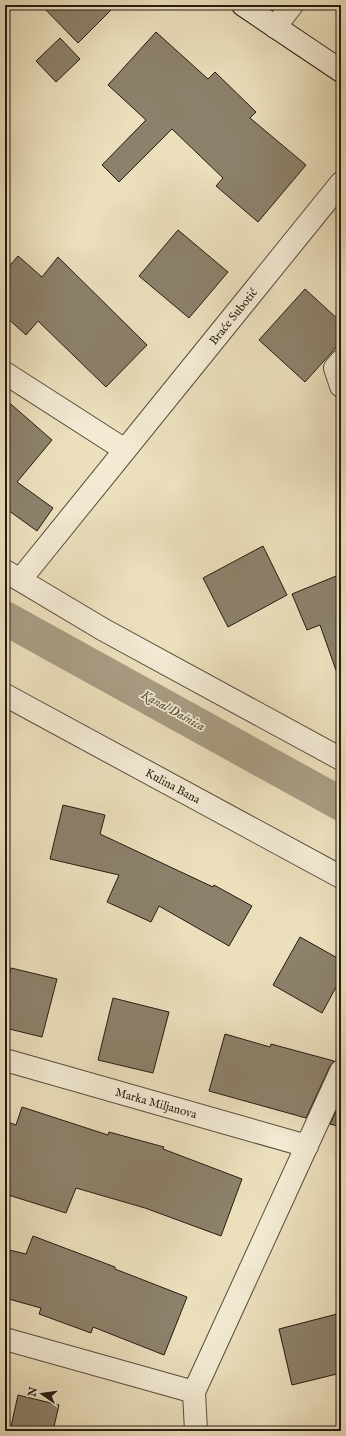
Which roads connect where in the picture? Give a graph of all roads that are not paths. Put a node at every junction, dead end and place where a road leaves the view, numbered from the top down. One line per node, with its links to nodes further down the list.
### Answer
1 (243, 5): 3 (street)
2 (292, 5): 3 (street)
3 (275, 27): 4 (street)
4 (341, 71)
5 (341, 183): 9 (street, Braće Subotić)
6 (341, 361): 8 (street)
7 (5, 373): 9 (street)
8 (341, 386)
9 (125, 450): 10 (street, Braće Subotić)
10 (12, 575): 12 (street)
11 (5, 695): 13 (street, Kulina Bana)
12 (341, 759)
13 (341, 877)
14 (5, 1060): 16 (street, Marka Miljanova)
15 (341, 1071): 16 (street)
16 (307, 1146): 18 (street)
17 (5, 1339): 18 (street)
18 (194, 1392): 19 (street)
19 (196, 1431)

